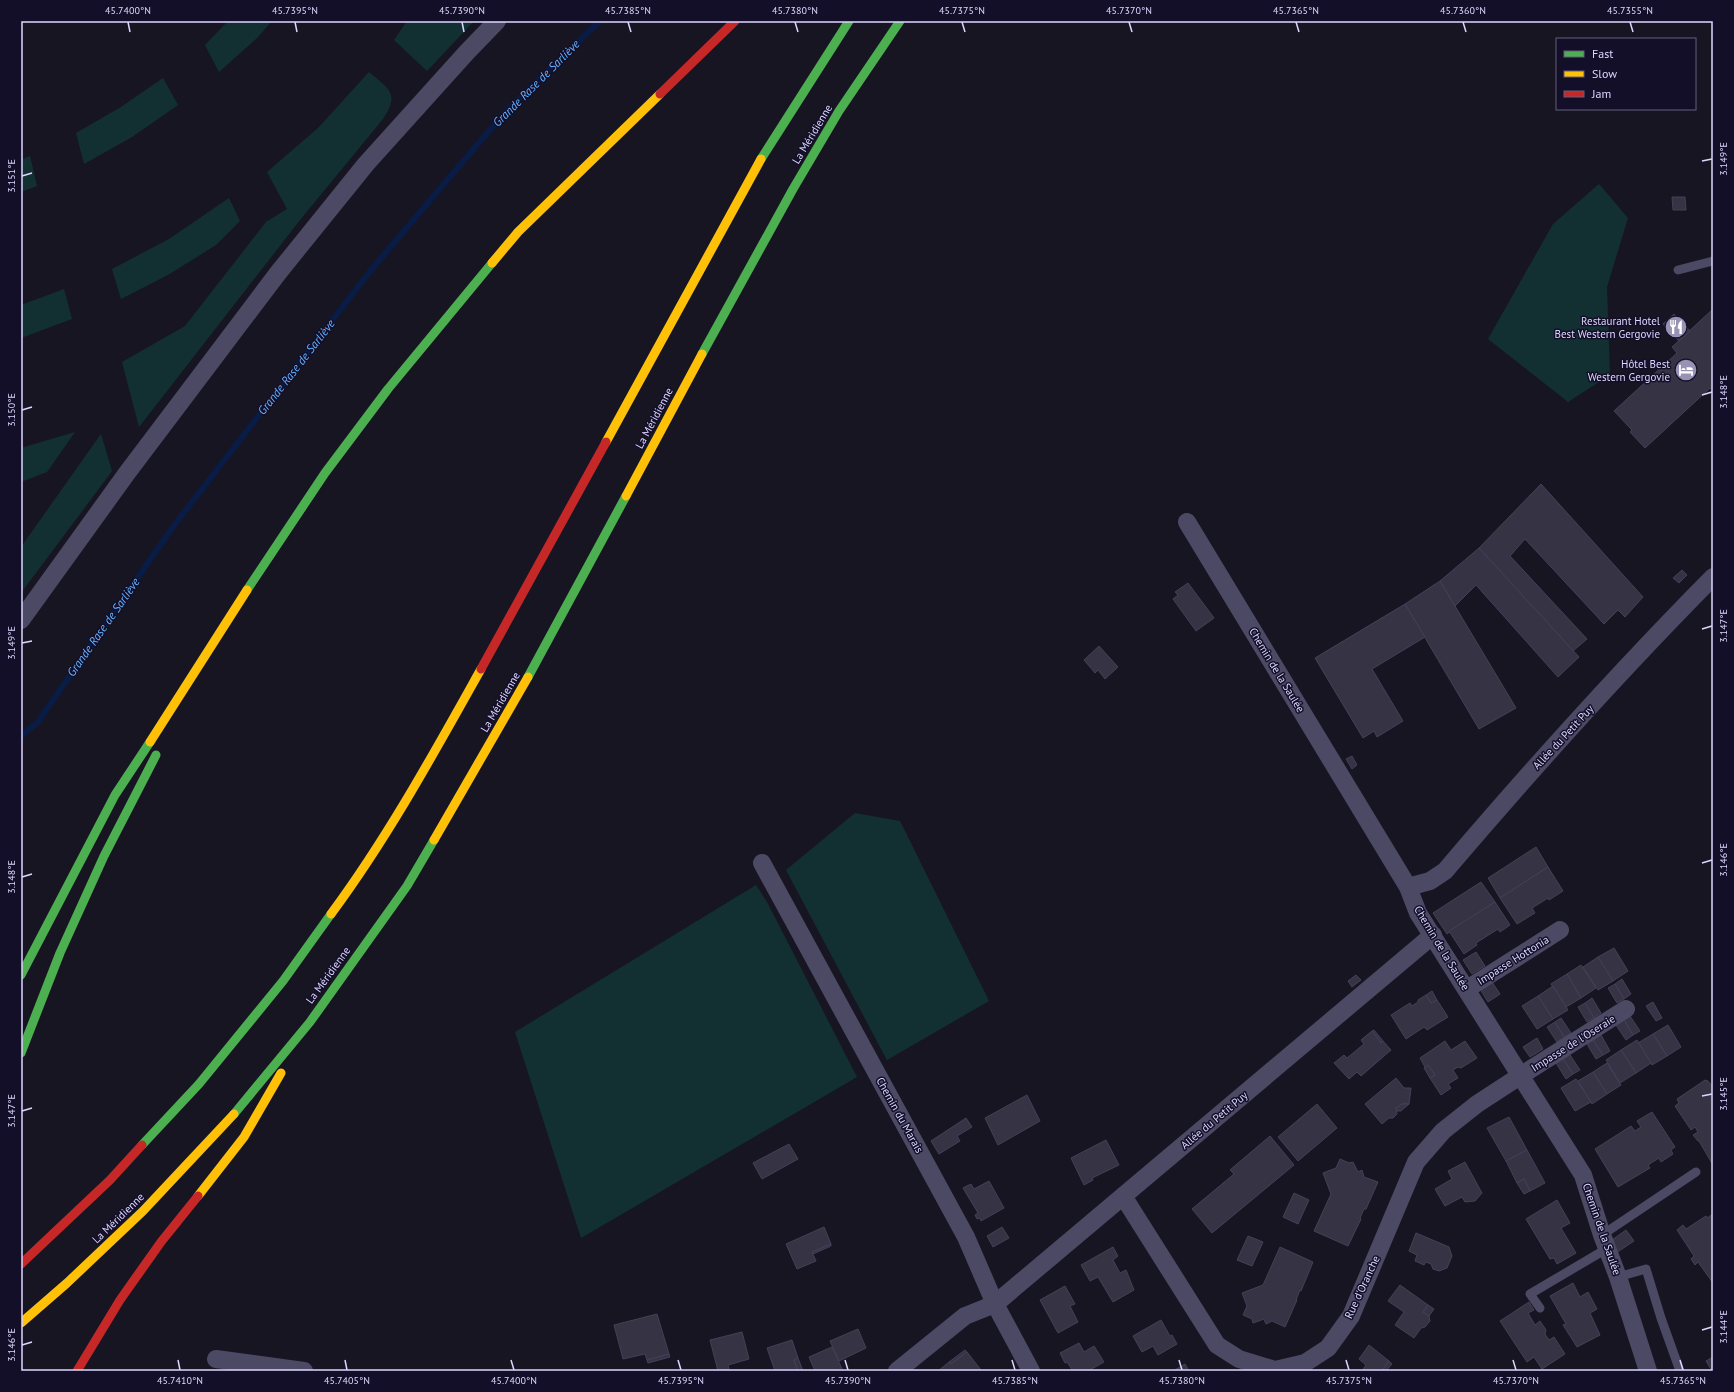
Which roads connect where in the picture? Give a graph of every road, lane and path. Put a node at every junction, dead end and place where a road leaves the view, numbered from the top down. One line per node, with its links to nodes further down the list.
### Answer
1 (497, 21): 9 (street)
2 (735, 21): 10 (highway)
3 (849, 21): 24 (highway)
4 (900, 21): 18 (highway, La Méridienne)
5 (1713, 261): 6 (lane)
6 (1678, 270)
7 (1187, 522): 12 (street, Chemin de la Saulée)
8 (1713, 577): 12 (street, Allée du Petit Puy)
9 (21, 620)
10 (202, 663): 15 (highway); 19 (highway)
11 (762, 863): 26 (street, Chemin du Marais)
12 (1408, 887): 14 (street, Chemin de la Saulée)
13 (1560, 930): 16 (street, Impasse Hottonia)
14 (1433, 935): 16 (street, Chemin de la Saulée); 22 (street, Allée du Petit Puy)
15 (21, 975)
16 (1467, 989): 20 (street, Chemin de la Saulée)
17 (1626, 1009): 20 (street, Impasse de l'Oseraie)
18 (310, 1022): 28 (highway, La Méridienne); 30 (highway)
19 (21, 1053)
20 (1520, 1076): 22 (street, Rue d'Oranche); 23 (street, Chemin de la Saulée)
21 (1696, 1172): 23 (lane)
22 (1123, 1196): 26 (street, Allée du Petit Puy)
23 (1605, 1242): 25 (street, Chemin de la Saulée); 27 (lane)
24 (21, 1264)
25 (1618, 1277): 34 (street, Chemin de la Saulée); 35 (lane)
26 (995, 1304): 32 (street, Allée du Petit Puy); 33 (street, Chemin du Marais)
27 (1540, 1308)
28 (21, 1323)
29 (216, 1359): 31 (street)
30 (77, 1371)
31 (304, 1371)
32 (897, 1371)
33 (1031, 1371)
34 (1648, 1371)
35 (1680, 1371)

